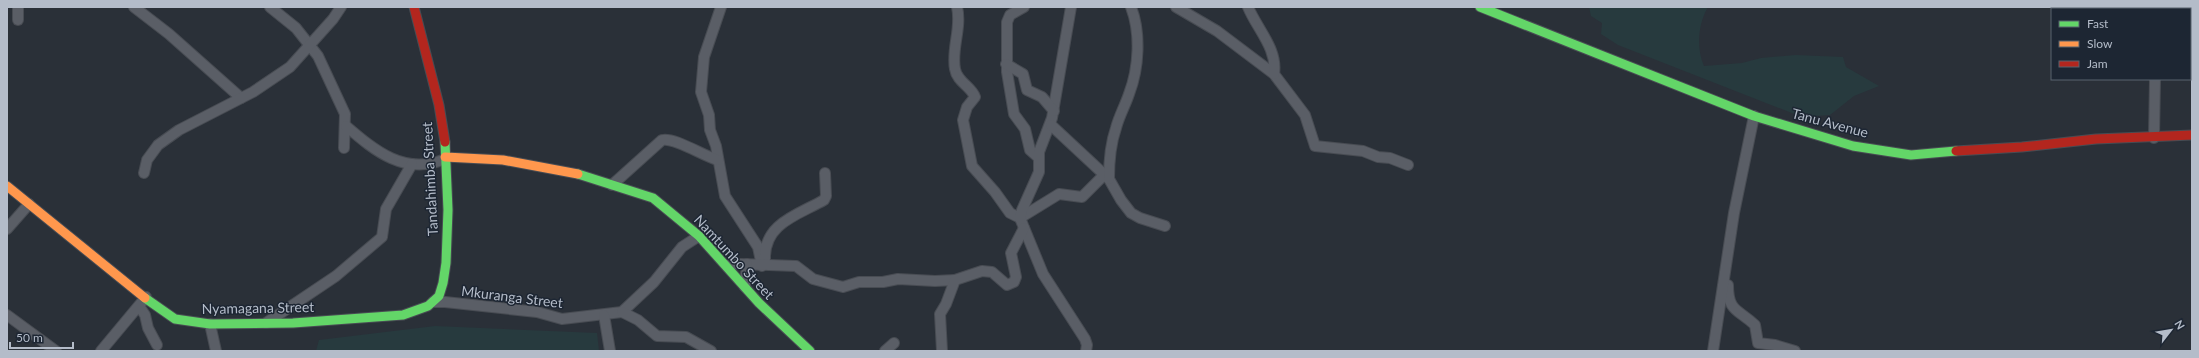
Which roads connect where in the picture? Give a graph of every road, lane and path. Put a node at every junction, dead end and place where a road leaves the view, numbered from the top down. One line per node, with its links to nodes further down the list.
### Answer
1 (18, 7): 14 (street)
2 (134, 7): 19 (street)
3 (270, 7): 15 (street)
4 (341, 7): 15 (street)
5 (414, 7): 27 (street, Tandahimba Street)
6 (721, 7): 29 (street)
7 (957, 7): 38 (street)
8 (1024, 7): 16 (street)
9 (1071, 7): 20 (street)
10 (1131, 7): 34 (street)
11 (1176, 7): 17 (street)
12 (1248, 7): 17 (street)
13 (1480, 7): 21 (street, Tanu Avenue)
14 (18, 20)
15 (310, 44): 19 (street); 23 (street)
16 (1006, 64): 20 (street); 28 (street)
17 (1274, 74): 31 (street)
18 (2155, 80): 25 (street)
19 (242, 98): 33 (street)
20 (1054, 111): 22 (street)
21 (1754, 116): 25 (street, Tanu Avenue); 45 (street)
22 (1051, 125): 28 (street); 34 (street)
23 (346, 126): 26 (street); 30 (street)
24 (2192, 134): 25 (street, Tanu Avenue)
25 (2154, 138)
26 (344, 148)
27 (445, 158): 30 (street); 35 (street, Namtumbo Street); 49 (street, Tandahimba Street)
28 (1039, 158): 38 (street)
29 (718, 160): 35 (street); 44 (street)
30 (412, 164): 55 (street)
31 (1408, 165)
32 (825, 173): 44 (street)
33 (144, 174)
34 (1106, 178): 38 (street); 39 (street)
35 (612, 185): 41 (street, Namtumbo Street)
36 (7, 186): 37 (street, Nyamagana Street)
37 (29, 204): 40 (street); 48 (street, Nyamagana Street)
38 (1022, 223): 46 (street); 66 (street)
39 (1165, 226)
40 (7, 229)
41 (699, 236): 43 (street, Namtumbo Street); 51 (street)
42 (747, 264): 43 (street); 44 (street); 47 (street)
43 (726, 265): 47 (street, Namtumbo Street)
44 (764, 266): 46 (street)
45 (1725, 273): 67 (street); 68 (street)
46 (955, 280): 65 (street)
47 (745, 287): 63 (street, Namtumbo Street)
48 (146, 297): 50 (street); 54 (street, Nyamagana Street)
49 (434, 302): 53 (street, Mkuranga Street); 55 (street, Nyamagana Street)
50 (139, 306): 57 (street); 59 (street)
51 (622, 312): 53 (street, Mkuranga Street); 62 (street)
52 (7, 315): 58 (street)
53 (604, 315): 61 (street)
54 (210, 324): 55 (street, Nyamagana Street); 60 (street)
55 (264, 324)
56 (894, 343): 64 (street)
57 (156, 344)
58 (56, 351)
59 (102, 351)
60 (216, 351)
61 (610, 351)
62 (711, 351)
63 (810, 351)
64 (885, 351)
65 (942, 351)
66 (1086, 351)
67 (1713, 351)
68 (1795, 351)

